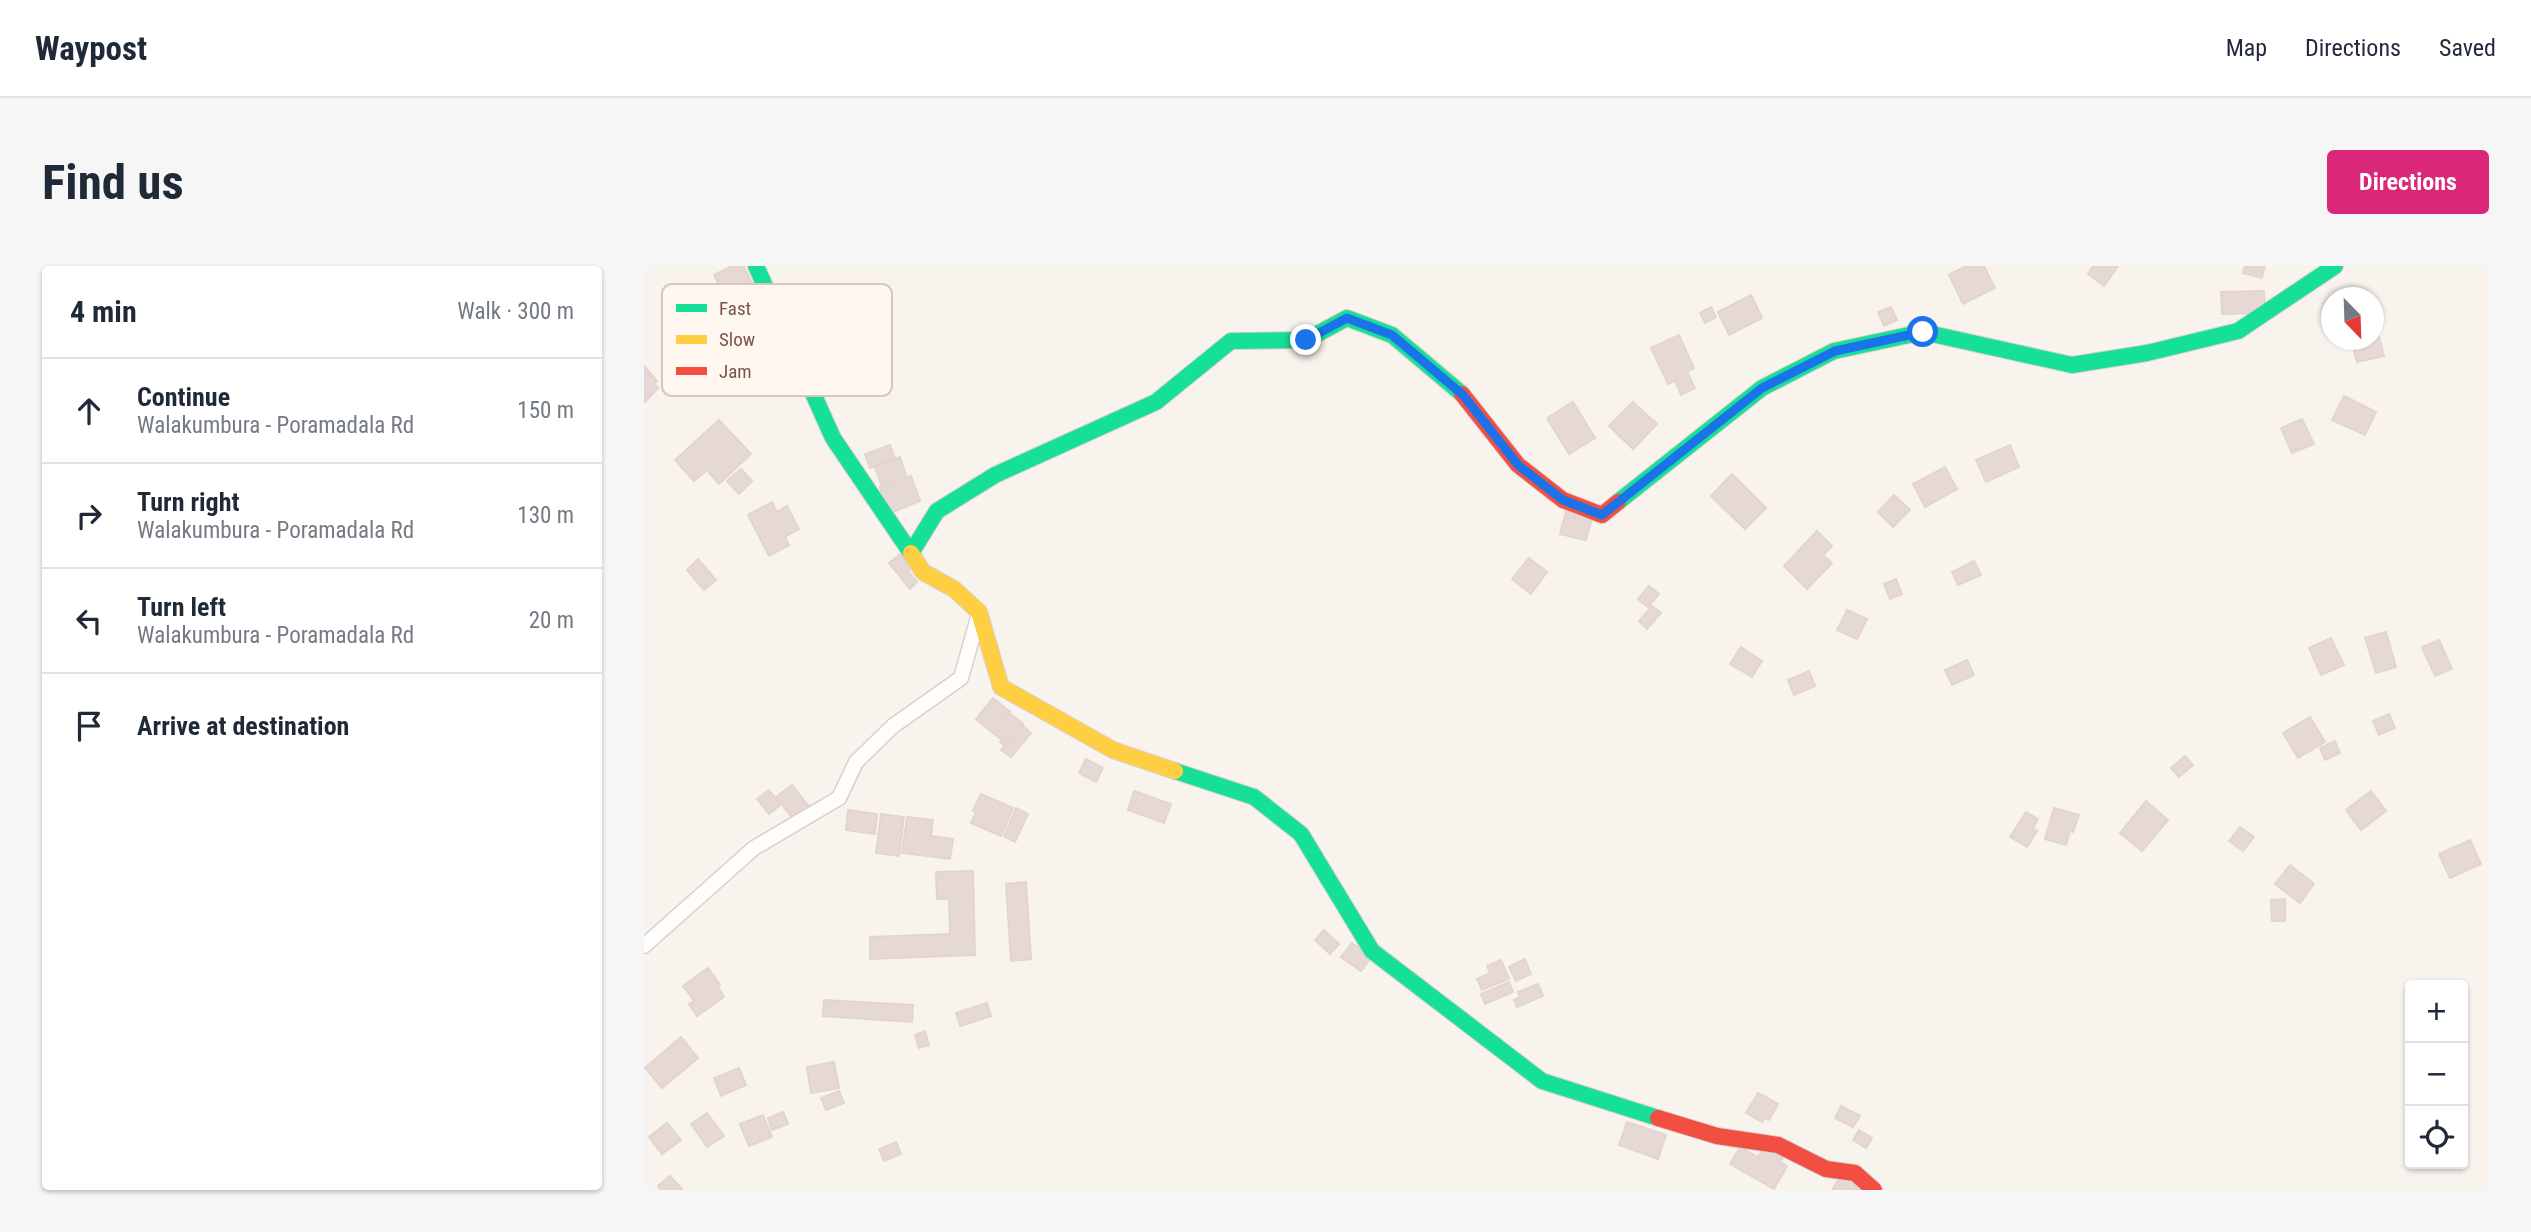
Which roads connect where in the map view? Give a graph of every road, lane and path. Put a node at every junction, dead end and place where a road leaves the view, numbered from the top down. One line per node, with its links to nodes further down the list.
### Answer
1 (756, 266): 3 (street)
2 (2335, 266): 5 (street)
3 (764, 284)
4 (814, 396): 5 (street)
5 (911, 553): 6 (street)
6 (979, 612): 7 (street); 8 (street)
7 (644, 946)
8 (1874, 1190)

